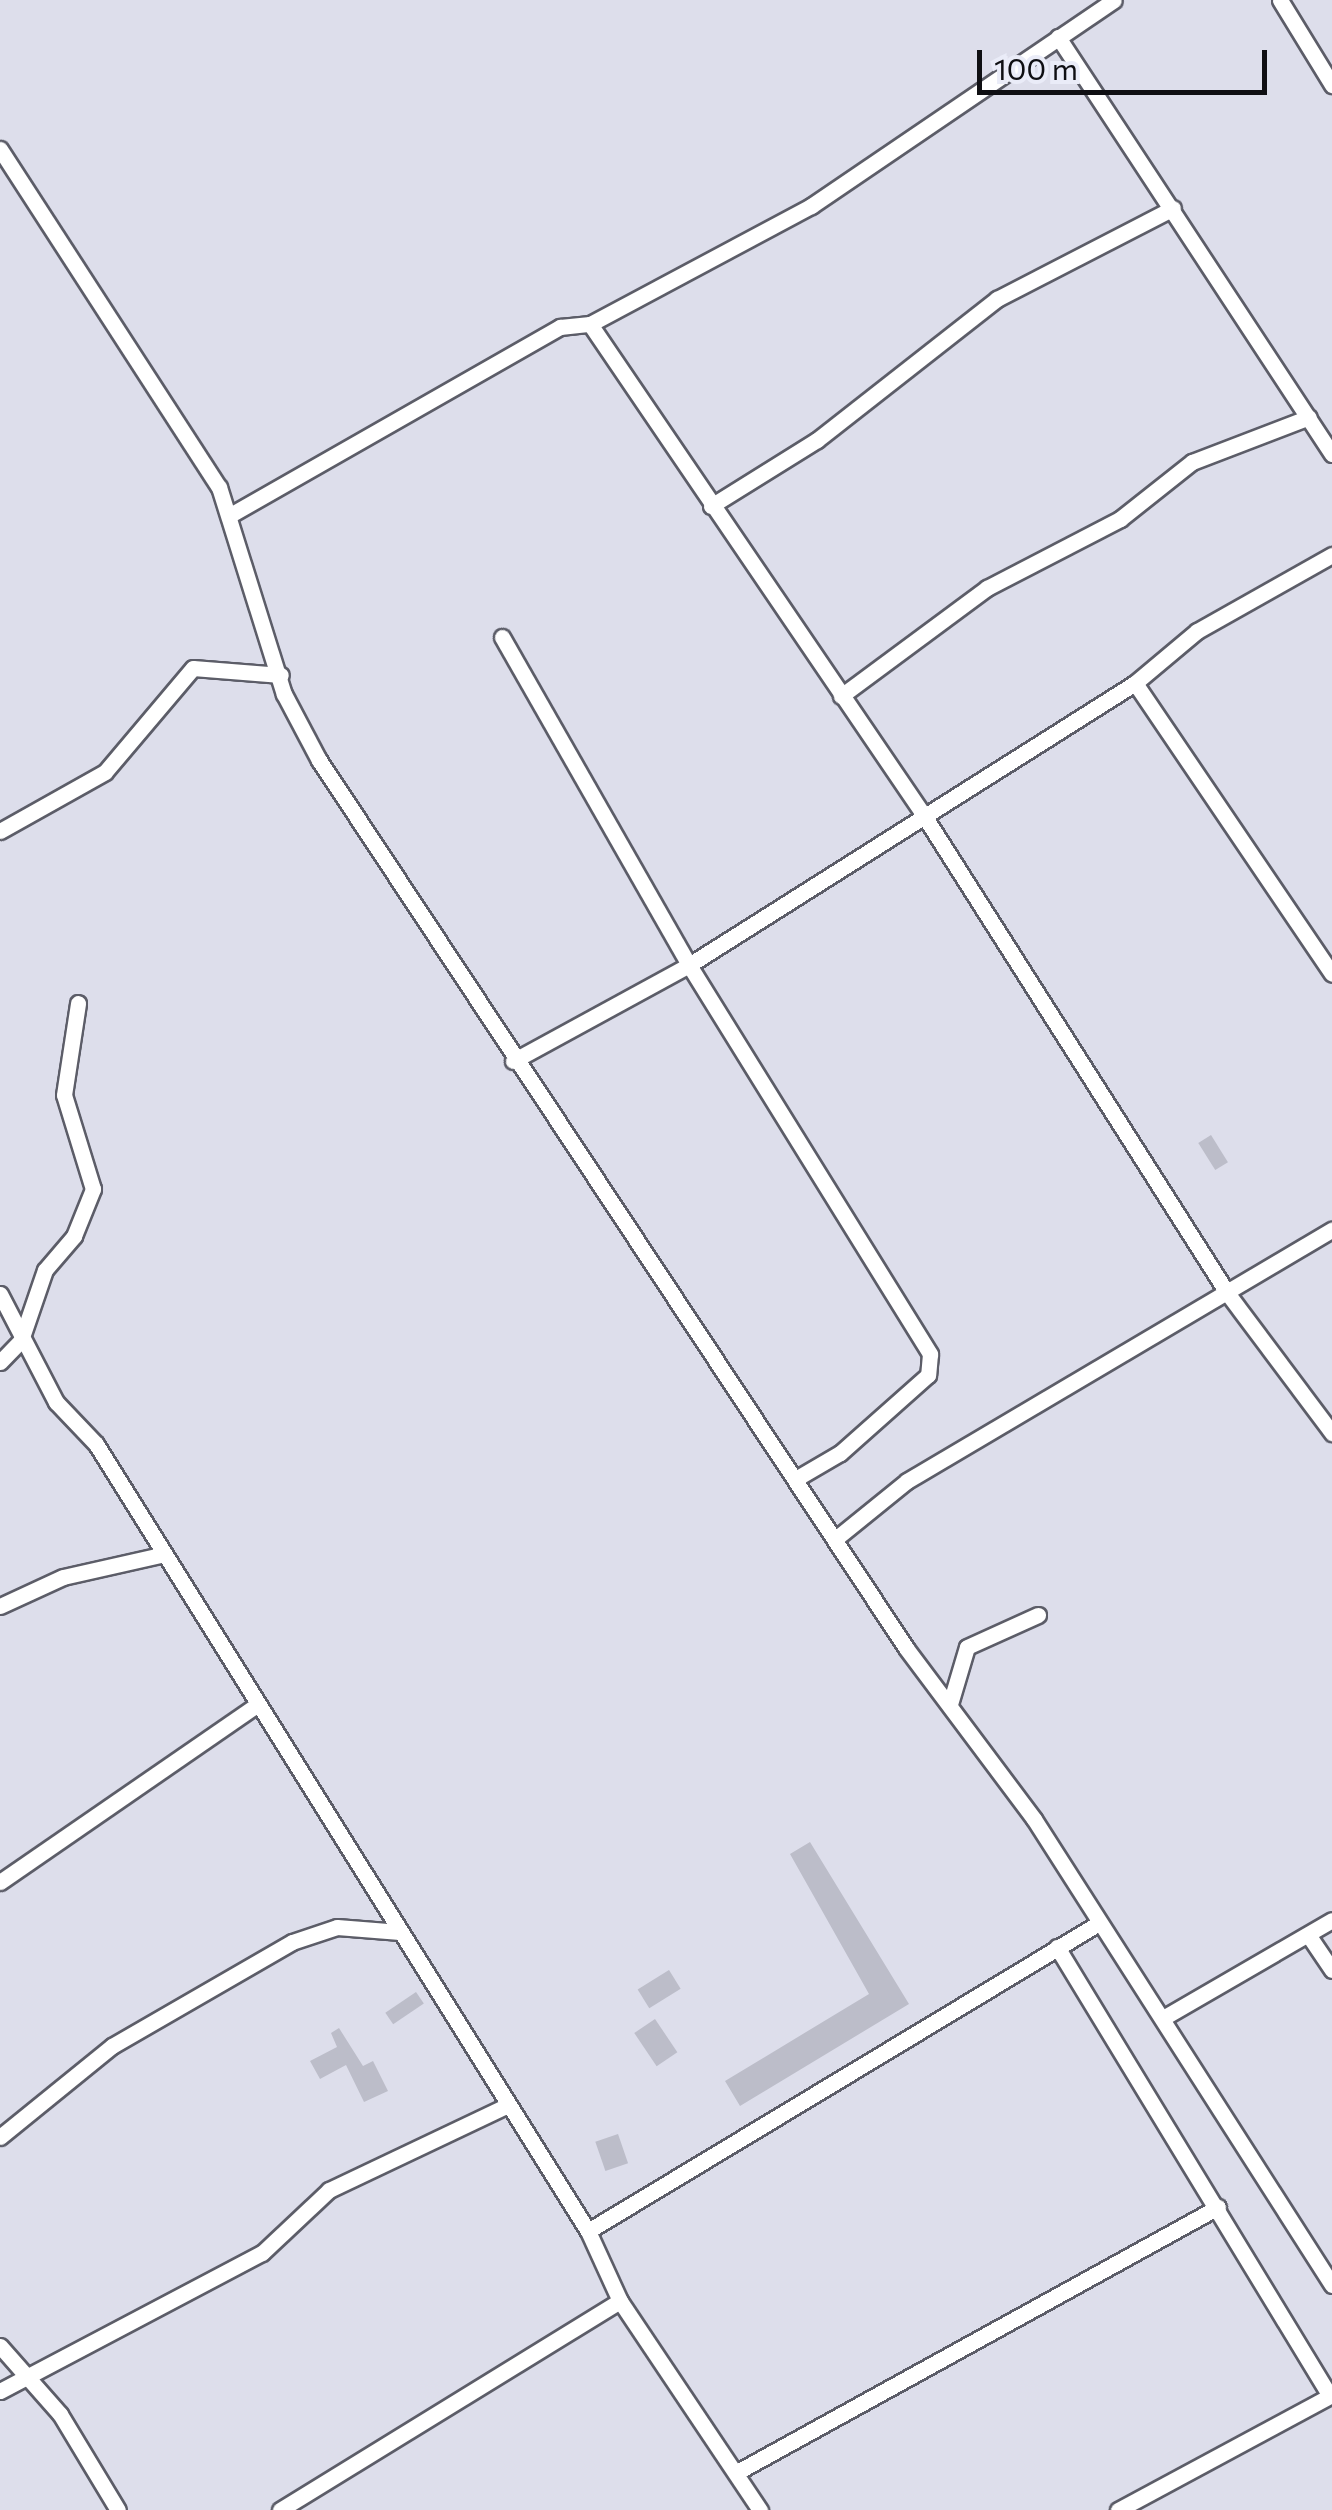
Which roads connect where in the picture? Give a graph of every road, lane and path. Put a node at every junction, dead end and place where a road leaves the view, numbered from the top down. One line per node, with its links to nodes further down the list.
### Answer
1 (1114, 0): 3 (street)
2 (1280, 0): 4 (street)
3 (1058, 37): 6 (street); 7 (street)
4 (1332, 84)
5 (0, 149): 11 (street)
6 (1174, 208): 8 (street); 10 (street)
7 (590, 324): 10 (street); 11 (street)
8 (1309, 418): 9 (street); 16 (street)
9 (1332, 454)
10 (711, 506): 16 (street)
11 (232, 514): 14 (street)
12 (1332, 555): 15 (street)
13 (502, 637): 19 (street)
14 (281, 675): 18 (street); 22 (street)
15 (1135, 683): 17 (street); 20 (street)
16 (842, 696): 17 (street)
17 (923, 814): 19 (street); 25 (street)
18 (0, 830)
19 (689, 965): 22 (street); 29 (street)
20 (1332, 974)
21 (78, 1004): 26 (street)
22 (513, 1060): 29 (street)
23 (1332, 1230): 25 (street)
24 (0, 1294): 26 (street)
25 (1228, 1294): 28 (street); 30 (street)
26 (21, 1340): 27 (street); 31 (street)
27 (0, 1362)
28 (1332, 1433)
29 (797, 1478): 30 (street)
30 (839, 1536): 34 (street)
31 (162, 1555): 32 (street); 35 (street)
32 (0, 1606)
33 (1038, 1615): 34 (street)
34 (950, 1704): 38 (street)
35 (254, 1708): 36 (street); 39 (street)
36 (0, 1882)
37 (1332, 1920): 40 (street)
38 (1099, 1923): 41 (street); 43 (street)
39 (400, 1932): 44 (street); 45 (street)
40 (1309, 1936): 42 (street); 43 (street)
41 (1057, 1947): 46 (street); 47 (street)
42 (1332, 1970)
43 (1163, 2018): 48 (street)
44 (506, 2106): 47 (street); 51 (street)
45 (0, 2137)
46 (1218, 2207): 53 (street); 54 (street)
47 (588, 2231): 49 (street)
48 (1332, 2285)
49 (620, 2302): 54 (street); 56 (street)
50 (0, 2346): 51 (street)
51 (32, 2378): 52 (street); 55 (street)
52 (0, 2390)
53 (1331, 2395): 58 (street)
54 (738, 2471): 57 (street)
55 (118, 2510)
56 (280, 2510)
57 (760, 2510)
58 (1118, 2510)

